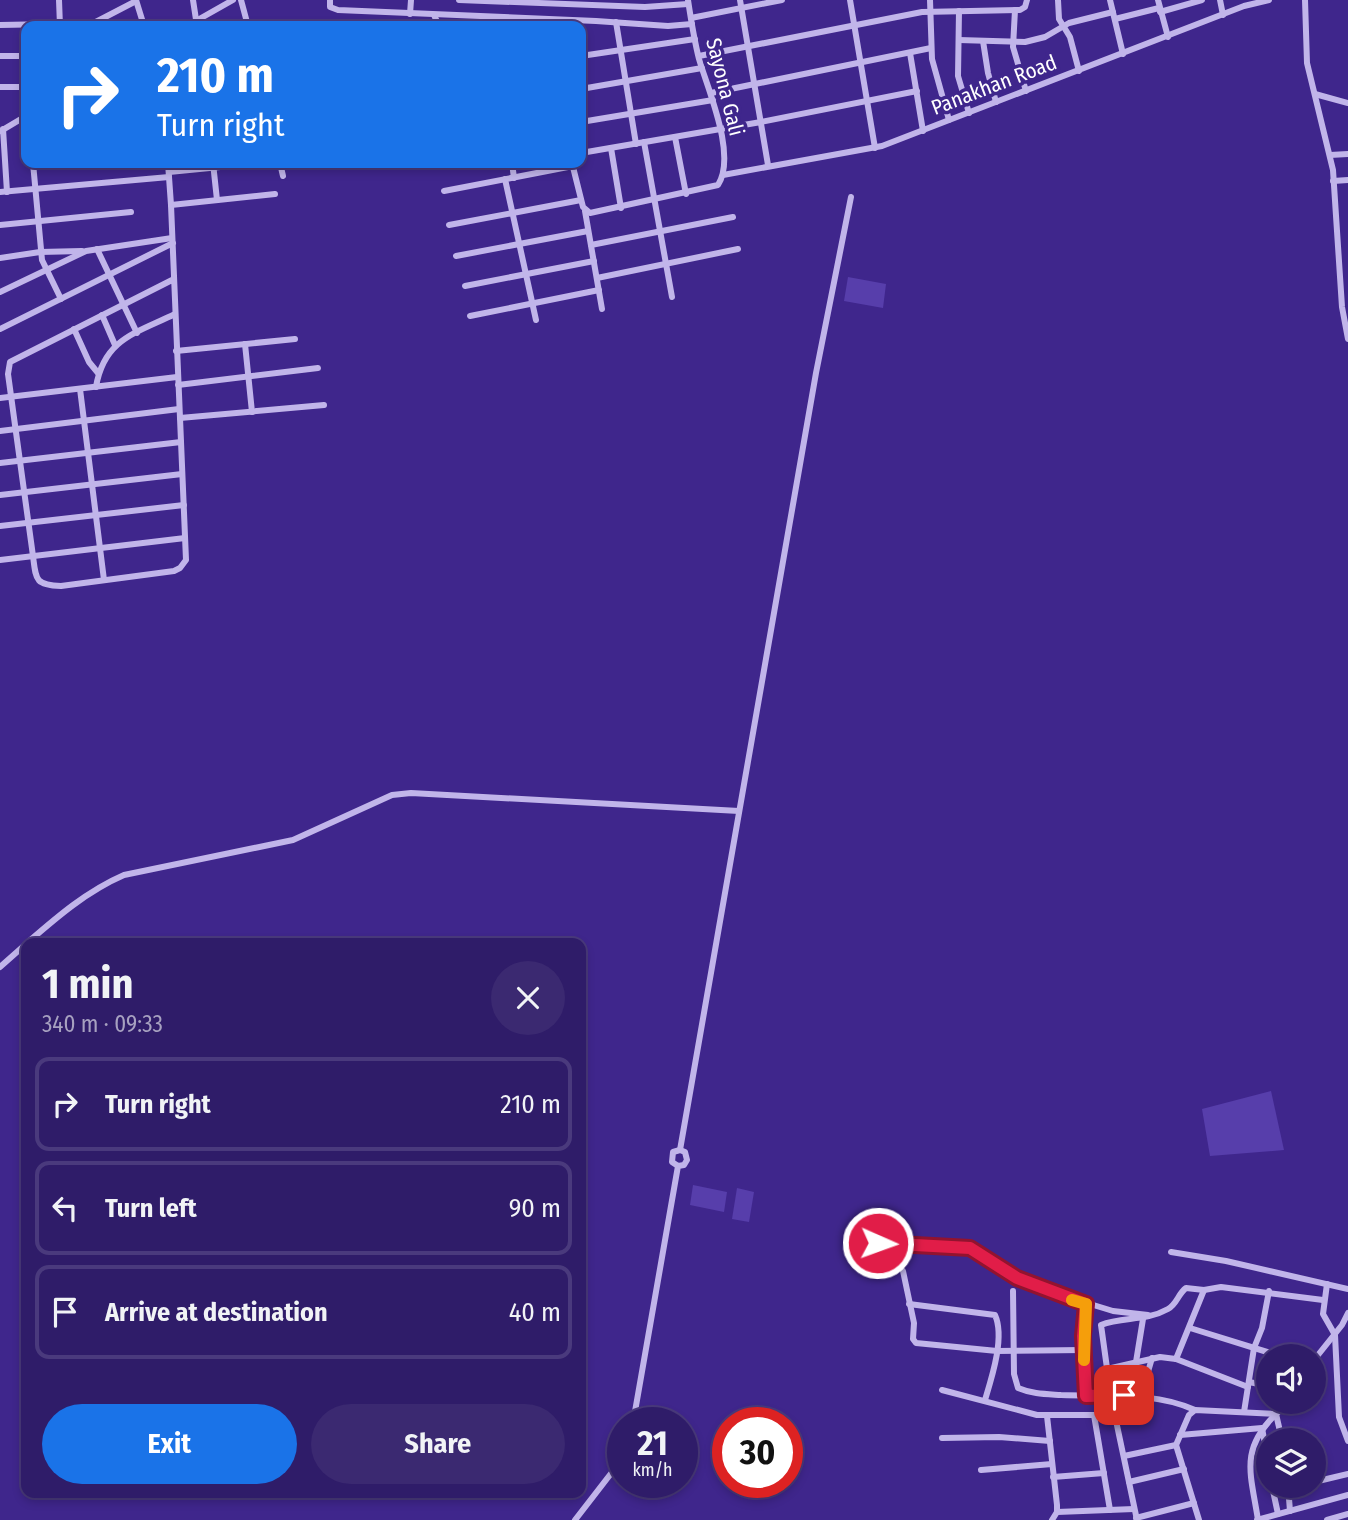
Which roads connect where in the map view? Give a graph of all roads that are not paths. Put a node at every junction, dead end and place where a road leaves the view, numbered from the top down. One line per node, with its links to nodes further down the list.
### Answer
1 (59, 0): 34 (street)
2 (136, 0): 35 (street); 36 (street)
3 (193, 0): 37 (street)
4 (233, 0): 38 (street)
5 (240, 0): 39 (street)
6 (330, 0): 27 (street)
7 (411, 0): 27 (street)
8 (458, 0): 19 (street)
9 (782, 0): 22 (street)
10 (850, 0): 48 (street)
11 (930, 0): 25 (street)
12 (1027, 0): 24 (street)
13 (1058, 0): 49 (street)
14 (1110, 0): 29 (street)
15 (1202, 0): 23 (street)
16 (1220, 0): 30 (street)
17 (1269, 0): 30 (street, Panakhan Road)
18 (1305, 0): 74 (street)
19 (484, 1): 20 (street); 31 (street)
20 (565, 2): 21 (street); 33 (street)
21 (688, 2): 44 (street, Sayona Gali)
22 (741, 4): 44 (street); 55 (street)
23 (1159, 6): 29 (street); 50 (street)
24 (1015, 10): 26 (street); 54 (street)
25 (930, 11): 26 (street); 48 (street); 56 (street)
26 (959, 11): 52 (street)
27 (410, 14): 28 (street)
28 (434, 15): 31 (street); 40 (street)
29 (1114, 15): 49 (street); 59 (street)
30 (1223, 15): 50 (street, Panakhan Road)
31 (482, 17): 32 (street)
32 (527, 19): 41 (street); 42 (street)
33 (564, 20): 43 (street); 45 (street)
34 (56, 21)
35 (97, 21)
36 (142, 21)
37 (196, 21)
38 (202, 21)
39 (246, 21)
40 (437, 21)
41 (522, 21)
42 (537, 21)
43 (558, 21)
44 (691, 21): 45 (street); 51 (street, Sayona Gali)
45 (616, 22): 57 (street)
46 (0, 24): 47 (street)
47 (21, 24)
48 (855, 26): 55 (street); 64 (street)
49 (1063, 26): 54 (street); 66 (street)
50 (1168, 37): 59 (street, Panakhan Road)
51 (695, 39): 57 (street); 63 (street, Sayona Gali)
52 (959, 40): 53 (street); 79 (street)
53 (983, 41): 54 (street); 77 (street)
54 (1013, 43): 73 (street)
55 (748, 47): 63 (street); 68 (street)
56 (931, 48): 58 (street); 82 (street)
57 (619, 51): 60 (street); 67 (street)
58 (910, 53): 64 (street); 72 (street)
59 (1123, 54): 66 (street, Panakhan Road)
60 (586, 55)
61 (0, 56): 62 (street)
62 (21, 56)
63 (699, 56): 65 (street, Sayona Gali)
64 (861, 63): 68 (street); 76 (street)
65 (702, 68): 67 (street); 75 (street, Sayona Gali)
66 (1079, 71): 73 (street, Panakhan Road)
67 (624, 81): 71 (street); 80 (street)
68 (755, 84): 75 (street); 84 (street)
69 (21, 87): 70 (street)
70 (0, 88)
71 (586, 88)
72 (917, 91): 76 (street); 87 (street)
73 (1026, 91): 77 (street, Panakhan Road)
74 (1315, 94): 78 (street); 94 (street)
75 (712, 97): 80 (street); 85 (street, Sayona Gali)
76 (867, 102): 84 (street); 91 (street)
77 (996, 102): 79 (street, Panakhan Road)
78 (1348, 103)
79 (969, 113): 82 (street, Panakhan Road)
80 (631, 114): 83 (street); 89 (street)
81 (21, 119): 86 (street)
82 (949, 120): 87 (street, Panakhan Road)
83 (586, 121)
84 (761, 122): 85 (street); 95 (street)
85 (721, 129): 88 (street); 105 (street, Sayona Gali)
86 (2, 130): 113 (street)
87 (923, 131): 91 (street, Panakhan Road)
88 (674, 137): 89 (street); 115 (street)
89 (640, 143): 90 (street); 119 (street)
90 (611, 148): 92 (street); 121 (street)
91 (875, 148): 95 (street, Panakhan Road)
92 (586, 152)
93 (1348, 154): 94 (street)
94 (1330, 155): 110 (street)
95 (768, 165): 105 (street, Panakhan Road)
96 (33, 168): 111 (street)
97 (168, 168): 104 (street)
98 (200, 168): 104 (street)
99 (214, 168): 117 (street)
100 (281, 168): 106 (street)
101 (513, 168): 107 (street)
102 (554, 168): 107 (street)
103 (573, 168): 118 (street)
104 (169, 175): 111 (street); 120 (street)
105 (723, 175): 115 (street)
106 (283, 176)
107 (514, 177): 108 (street)
108 (505, 179): 112 (street); 124 (street)
109 (1348, 180): 110 (street)
110 (1333, 181): 163 (street)
111 (35, 190): 113 (street); 126 (street)
112 (444, 191)
113 (4, 192)
114 (275, 194): 117 (street)
115 (686, 194): 119 (street)
116 (851, 197): 199 (street)
117 (217, 200): 120 (street)
118 (581, 200): 122 (street); 124 (street)
119 (654, 200): 121 (street); 130 (street)
120 (171, 205): 131 (street)
121 (621, 208): 122 (street)
122 (585, 211): 129 (street)
123 (131, 212): 126 (street)
124 (513, 213): 128 (street); 132 (street)
125 (733, 217): 130 (street)
126 (38, 222): 127 (street); 137 (street)
127 (0, 225)
128 (449, 225)
129 (588, 232): 132 (street); 133 (street)
130 (660, 232): 133 (street); 141 (street)
131 (172, 241): 135 (street); 144 (street); 146 (street)
132 (520, 244): 138 (street); 143 (street)
133 (591, 245): 140 (street)
134 (738, 248): 141 (street)
135 (97, 249): 136 (street); 144 (street)
136 (86, 251): 137 (street); 142 (street)
137 (40, 252): 139 (street); 142 (street)
138 (456, 256)
139 (0, 258)
140 (594, 261): 143 (street); 145 (street)
141 (666, 264): 145 (street); 150 (street)
142 (46, 270): 149 (street); 151 (street)
143 (526, 274): 147 (street); 153 (street)
144 (110, 275): 151 (street); 152 (street)
145 (597, 278): 148 (street)
146 (174, 279): 152 (street); 155 (street)
147 (464, 286)
148 (599, 290): 153 (street); 154 (street)
149 (0, 292)
150 (672, 297)
151 (61, 299): 160 (street)
152 (123, 304): 156 (street); 161 (street)
153 (532, 305): 157 (street); 158 (street)
154 (602, 309)
155 (175, 314): 161 (street); 166 (street)
156 (102, 315): 159 (street); 165 (street)
157 (470, 316)
158 (536, 320)
159 (74, 328): 168 (street); 173 (street)
160 (0, 329)
161 (137, 332): 165 (street)
162 (295, 339): 164 (street)
163 (1348, 339)
164 (245, 344): 166 (street); 169 (street)
165 (115, 345): 168 (street)
166 (176, 351): 170 (street)
167 (318, 368): 169 (street)
168 (98, 373): 171 (street)
169 (249, 376): 170 (street); 177 (street)
170 (178, 381): 171 (street); 176 (street)
171 (96, 387): 172 (street)
172 (79, 389): 173 (street); 179 (street)
173 (11, 397): 174 (street); 180 (street)
174 (0, 398)
175 (324, 405): 177 (street)
176 (179, 409): 178 (street); 179 (street)
177 (252, 412): 178 (street)
178 (180, 418): 182 (street)
179 (84, 421): 180 (street); 183 (street)
180 (16, 429): 181 (street); 184 (street)
181 (0, 431)
182 (181, 442): 183 (street); 186 (street)
183 (87, 453): 184 (street); 187 (street)
184 (20, 460): 185 (street); 188 (street)
185 (0, 463)
186 (183, 474): 187 (street); 190 (street)
187 (91, 484): 188 (street); 191 (street)
188 (24, 492): 189 (street); 192 (street)
189 (0, 495)
190 (184, 505): 191 (street); 194 (street)
191 (96, 515): 192 (street); 195 (street)
192 (28, 523): 193 (street); 196 (street)
193 (0, 526)
194 (185, 538): 195 (street); 198 (street)
195 (100, 547): 196 (street); 198 (street)
196 (33, 556): 197 (street); 198 (street)
197 (0, 560)
198 (104, 580)
199 (739, 811): 200 (street); 203 (street)
200 (33, 938)
201 (21, 948): 202 (street)
202 (0, 967)
203 (680, 1150): 204 (street); 204 (street)
204 (678, 1166): 239 (street)
205 (878, 1243): 215 (street)
206 (1171, 1252): 208 (street)
207 (903, 1270): 214 (street)
208 (1327, 1284): 209 (street); 213 (street)
209 (1348, 1289)
210 (1204, 1290): 212 (street); 217 (street); 219 (street)
211 (1013, 1291): 223 (street)
212 (1269, 1291): 213 (street); 222 (street)
213 (1324, 1300): 220 (street)
214 (909, 1304): 225 (street); 225 (street)
215 (1086, 1304): 217 (street); 224 (street)
216 (1348, 1313): 220 (street)
217 (1153, 1316): 218 (street)
218 (1143, 1319): 228 (street); 229 (street)
219 (1190, 1328): 222 (street); 227 (street)
220 (1335, 1335): 221 (street); 230 (street)
221 (1326, 1346)
222 (1254, 1348): 232 (street)
223 (1013, 1350): 224 (street); 225 (street); 235 (street)
224 (1083, 1350): 235 (street)
225 (997, 1351): 238 (street)
226 (1153, 1359): 227 (street); 228 (street); 236 (street)
227 (1176, 1359): 232 (street)
228 (1136, 1362): 229 (street)
229 (1107, 1369): 237 (street)
230 (1338, 1379): 231 (street); 254 (street)
231 (1348, 1379)
232 (1249, 1385): 233 (street); 241 (street)
233 (1256, 1385)
234 (942, 1390): 238 (street)
235 (1086, 1396): 237 (street)
236 (1140, 1396): 237 (street); 240 (street)
237 (1111, 1397): 244 (street)
238 (985, 1400): 245 (street)
239 (636, 1407)
240 (1195, 1410): 241 (street); 250 (street)
241 (1244, 1412): 242 (street)
242 (1256, 1413)
243 (1276, 1414): 247 (street); 248 (street)
244 (1115, 1415): 246 (street); 256 (street)
245 (1047, 1416): 246 (street); 253 (street)
246 (1094, 1416): 260 (street)
247 (1262, 1428)
248 (1279, 1428)
249 (1256, 1429): 250 (street)
250 (1180, 1435): 255 (street)
251 (942, 1438): 253 (street)
252 (1256, 1439): 280 (street)
253 (1049, 1441): 257 (street)
254 (1348, 1441)
255 (1176, 1445): 256 (street); 258 (street)
256 (1124, 1456): 265 (street)
257 (1052, 1464): 259 (street); 262 (street)
258 (1184, 1469): 265 (street); 269 (street)
259 (981, 1470)
260 (1104, 1473): 262 (street); 271 (street)
261 (1348, 1474): 264 (street)
262 (1054, 1477): 272 (street)
263 (607, 1479): 277 (street)
264 (1326, 1479)
265 (1129, 1482): 270 (street)
266 (1348, 1495): 273 (street)
267 (1275, 1498): 274 (street)
268 (1289, 1498): 273 (street)
269 (1194, 1503): 276 (street); 279 (street)
270 (1134, 1508): 271 (street); 276 (street)
271 (1110, 1510): 272 (street)
272 (1057, 1511): 278 (street)
273 (1290, 1511): 274 (street)
274 (1278, 1514): 280 (street)
275 (1348, 1514): 281 (street)
276 (1137, 1519)
277 (575, 1520)
278 (1052, 1520)
279 (1199, 1520)
280 (1258, 1520)
281 (1327, 1520)

